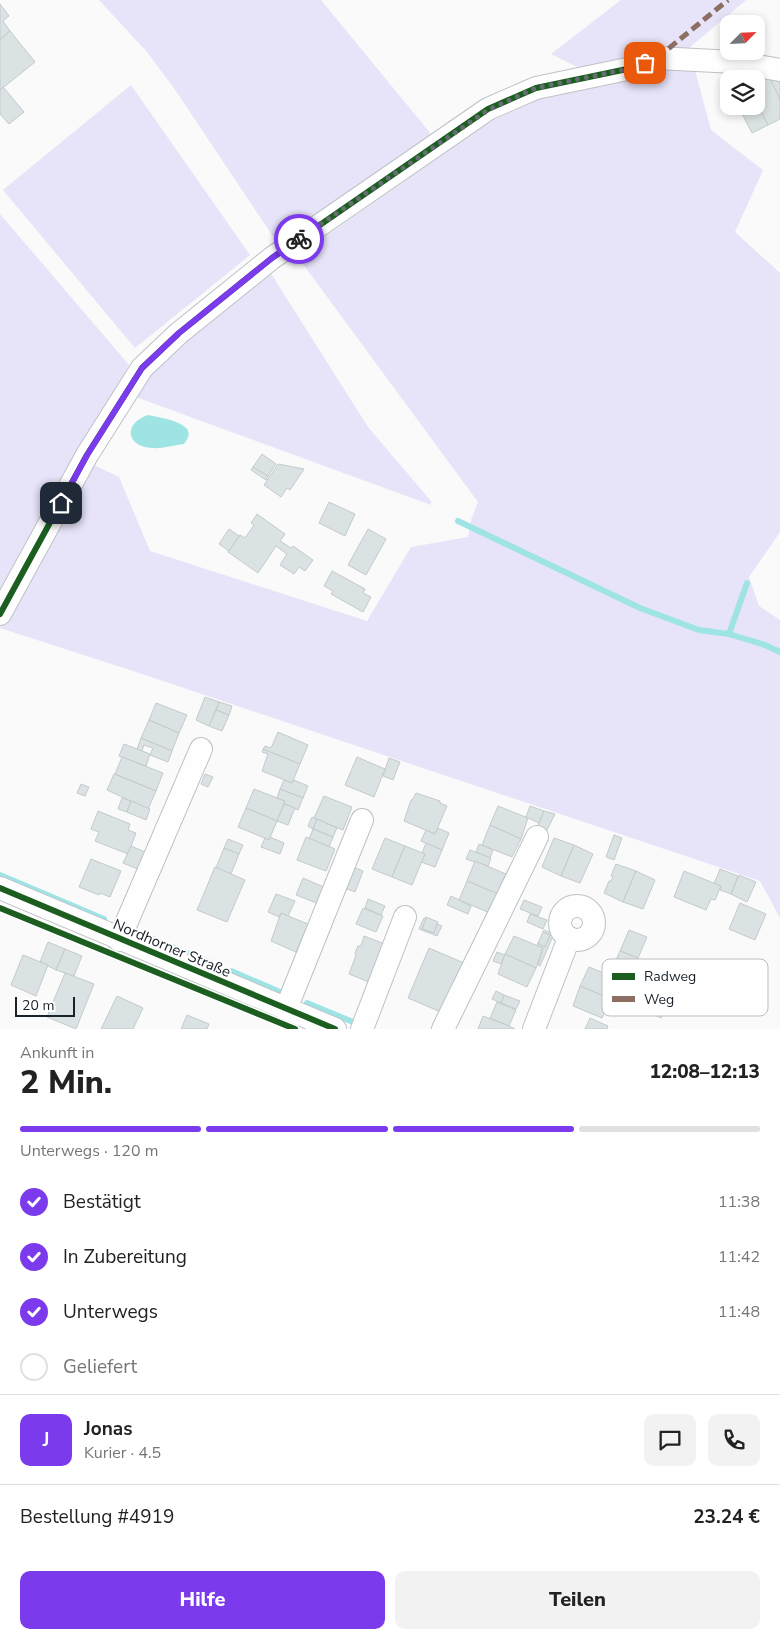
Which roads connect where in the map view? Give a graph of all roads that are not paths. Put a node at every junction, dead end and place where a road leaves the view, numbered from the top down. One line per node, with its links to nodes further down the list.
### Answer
1 (780, 70): 2 (street)
2 (0, 614)
3 (201, 749): 9 (street)
4 (362, 820): 10 (street)
5 (537, 837): 13 (street)
6 (0, 888): 9 (street, Nordhorner Straße)
7 (405, 917): 12 (street)
8 (569, 938): 14 (street)
9 (119, 940): 10 (street, Nordhorner Straße)
10 (286, 1009): 11 (street, Nordhorner Straße)
11 (335, 1029)
12 (362, 1029)
13 (443, 1029)
14 (534, 1029)

